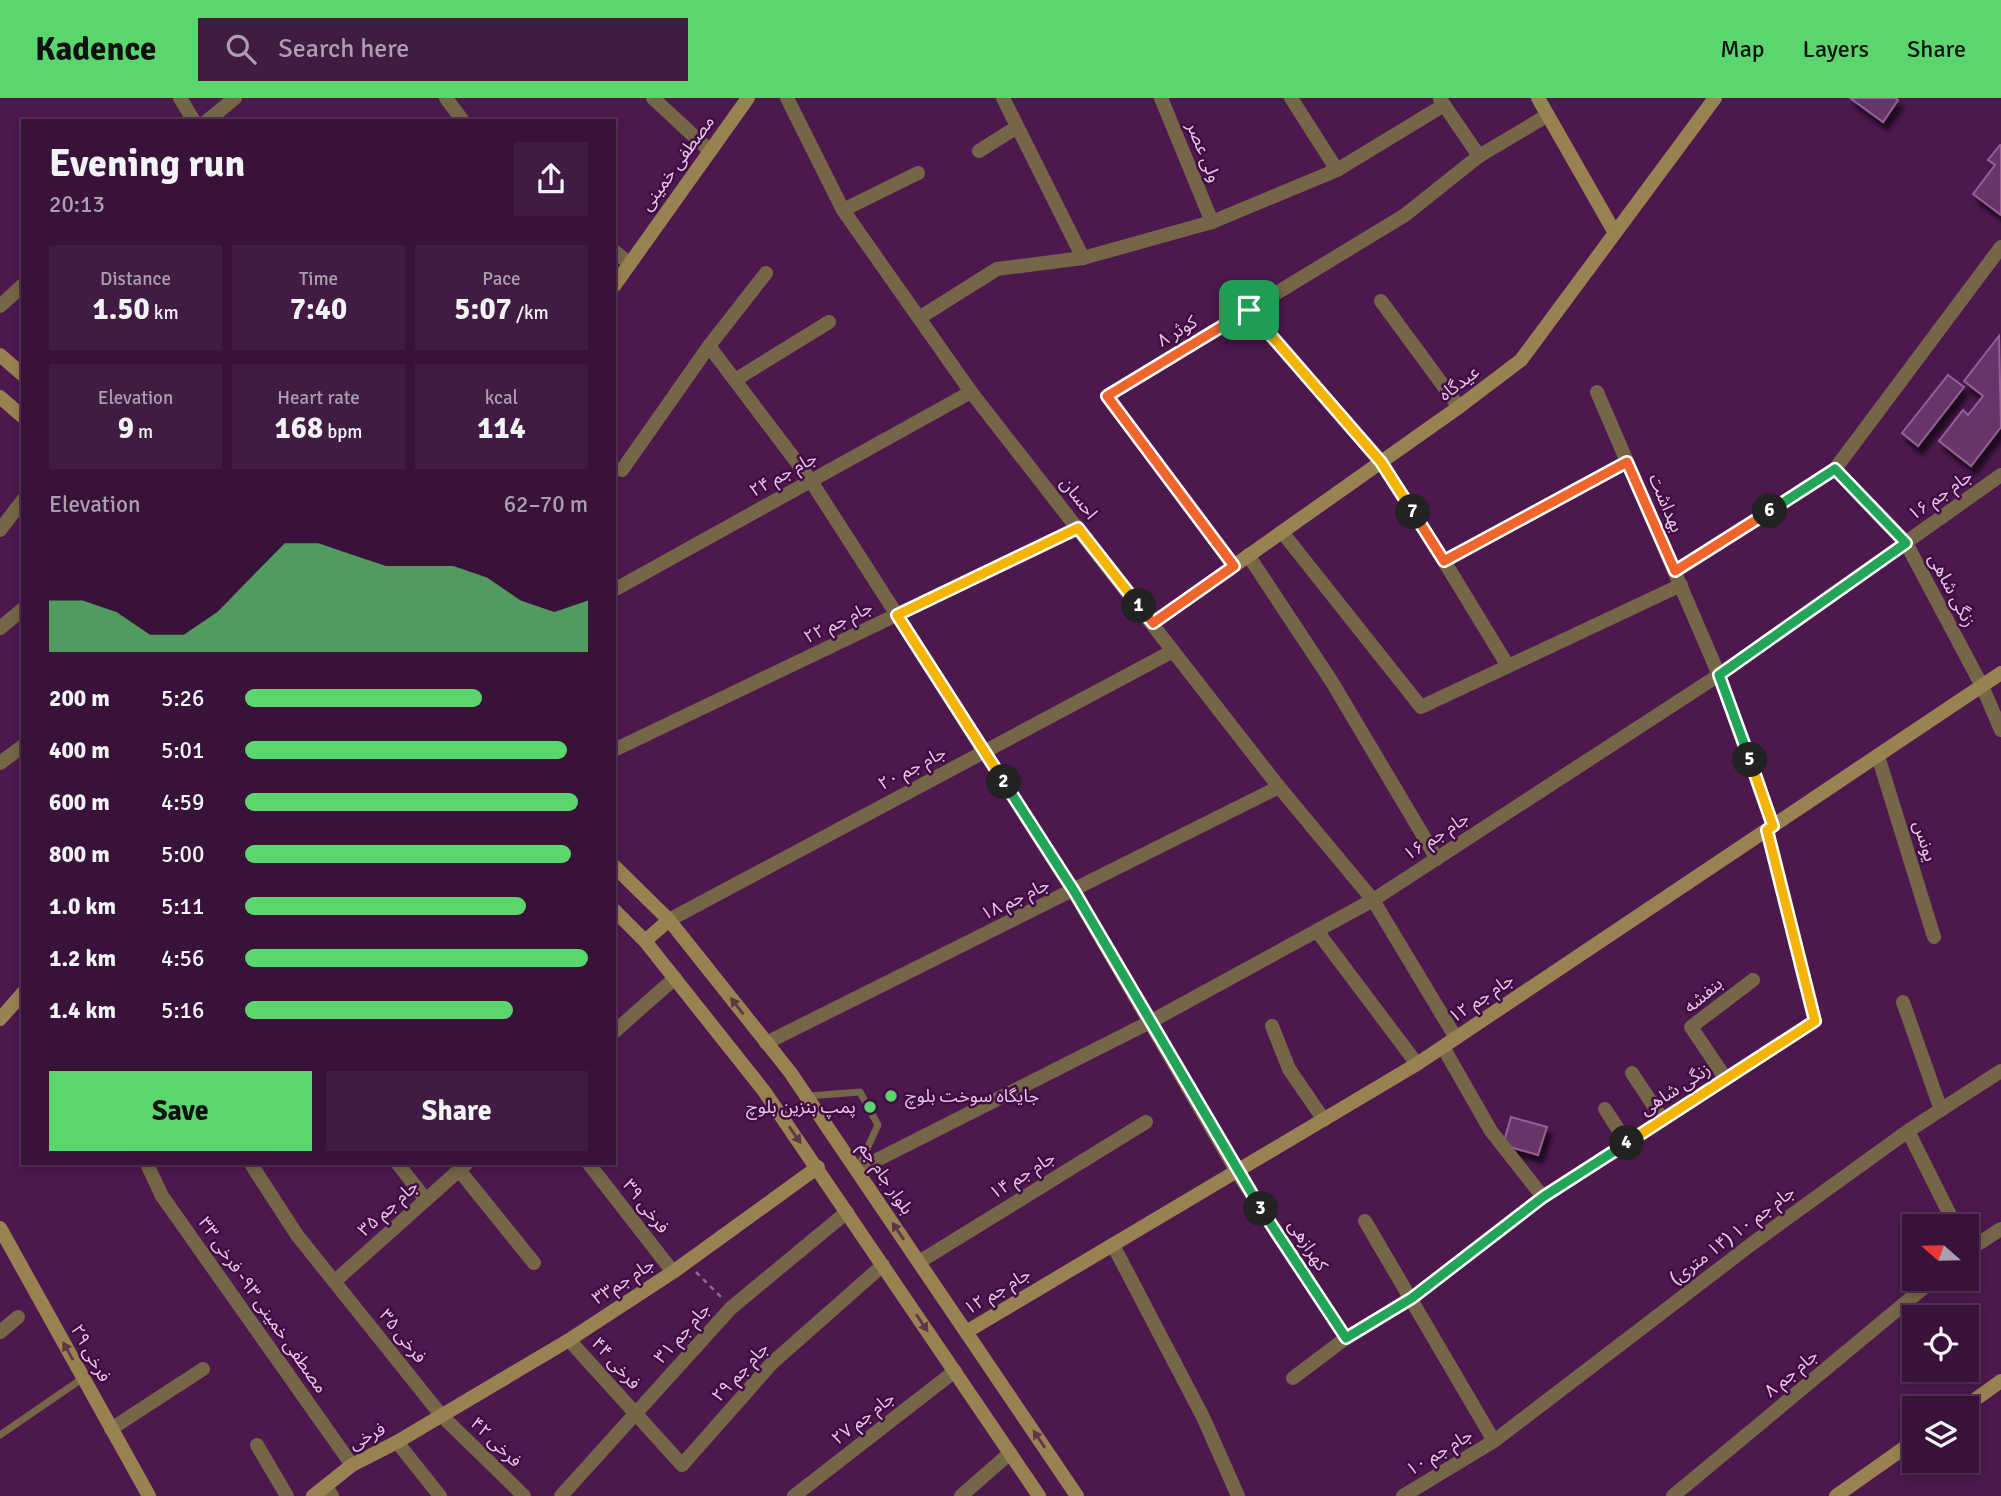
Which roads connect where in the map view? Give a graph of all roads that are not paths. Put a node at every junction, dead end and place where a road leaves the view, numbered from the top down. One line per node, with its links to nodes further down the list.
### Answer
1 (180, 98): 14 (street)
2 (235, 98): 15 (street)
3 (446, 98): 16 (street)
4 (653, 98): 18 (street)
5 (748, 98): 18 (street, مصطفی خمینی)
6 (787, 98): 23 (street, احسان)
7 (1003, 98): 17 (street)
8 (1161, 98): 24 (street, ولی عصر)
9 (1291, 98): 21 (street)
10 (1538, 98): 13 (street)
11 (1442, 102): 20 (street); 21 (street)
12 (1708, 102): 25 (street, عیدگاه)
13 (1548, 115): 20 (street, کوثر ۸); 25 (street)
14 (193, 119)
15 (209, 119)
16 (462, 119)
17 (1017, 127): 19 (street); 28 (street)
18 (710, 150): 29 (street, مصطفی خمینی)
19 (979, 151)
20 (1479, 156): 35 (street, کوثر ۸)
21 (1338, 170): 24 (street)
22 (918, 173): 23 (street)
23 (843, 210): 36 (street, احسان)
24 (1212, 222): 28 (street)
25 (1615, 233): 45 (street, عیدگاه)
26 (2001, 247): 49 (street)
27 (616, 253): 29 (street)
28 (1083, 258): 36 (street)
29 (629, 263): 31 (street, مصطفی خمینی)
30 (765, 273): 38 (street)
31 (616, 283)
32 (21, 287): 34 (street)
33 (1381, 302): 45 (street)
34 (0, 306)
35 (1249, 310): 47 (street); 60 (street, کوثر ۸)
36 (919, 318): 42 (street, احسان)
37 (829, 322): 41 (street)
38 (709, 346): 41 (street, کهرازهی); 50 (street)
39 (0, 355): 40 (street)
40 (21, 373)
41 (735, 380): 52 (street, کهرازهی)
42 (971, 392): 52 (street, جام جم ۲۴); 54 (street, احسان)
43 (1597, 392): 48 (street, بهداشت)
44 (0, 397): 46 (street)
45 (1459, 407): 47 (street, عیدگاه)
46 (21, 415)
47 (1381, 462): 56 (street, عیدگاه); 59 (street)
48 (1627, 462): 59 (street); 61 (street, بهداشت)
49 (1835, 469): 57 (street, زنگی شاهی); 61 (street)
50 (622, 470)
51 (2001, 475): 57 (street, جام جم ۱۶)
52 (811, 481): 63 (street, جام جم ۲۴); 65 (street, کهرازهی)
53 (21, 503): 55 (street)
54 (1078, 528): 65 (street, جام جم ۲۲); 66 (street, احسان)
55 (0, 530)
56 (1282, 532): 58 (street, عیدگاه); 69 (street)
57 (1906, 543): 71 (street, جام جم ۱۶); 72 (street, زنگی شاهی)
58 (1248, 555): 60 (street, عیدگاه); 81 (street)
59 (1444, 561): 69 (street)
60 (1234, 566): 66 (street, عیدگاه)
61 (1675, 571): 62 (street, بهداشت)
62 (1681, 585): 69 (street); 71 (street, بهداشت)
63 (616, 589)
64 (21, 611): 67 (street)
65 (897, 615): 75 (street, جام جم ۲۲); 76 (street, کهرازهی)
66 (1153, 623): 68 (street, احسان)
67 (0, 628)
68 (1173, 651): 76 (street, جام جم ۲۰); 79 (street, احسان)
69 (1508, 666)
70 (2001, 673): 72 (street, جام جم ۱۲)
71 (1719, 675): 80 (street, بهداشت); 81 (street, جام جم ۱۶)
72 (1982, 686): 73 (street, زنگی شاهی); 77 (street, جام جم ۱۲)
73 (2001, 730)
74 (21, 747): 78 (street)
75 (616, 749)
76 (984, 752): 83 (street, کهرازهی); 86 (street, جام جم ۲۰)
77 (1878, 756): 80 (street, جام جم ۱۲); 88 (street, یونس)
78 (0, 763)
79 (1279, 787): 83 (street, جام جم ۱۸); 84 (street, احسان)
80 (1770, 828): 98 (street, جام جم ۱۲); 104 (street, زنگی شاهی)
81 (1437, 859): 84 (street, جام جم ۱۶)
82 (616, 868): 86 (street, بلوار جام جم)
83 (1074, 891): 95 (street, کهرازهی); 99 (street, جام جم ۱۸)
84 (1373, 900): 87 (street, جام جم ۱۶); 98 (street, احسان)
85 (616, 914): 89 (street)
86 (669, 920): 89 (street); 99 (street, بلوار جام جم, one-way to 86)
87 (1317, 931): 95 (street, جام جم ۱۶); 101 (street)
88 (1934, 937)
89 (645, 941): 90 (street)
90 (675, 978): 97 (street); 118 (street, one-way to 118)
91 (1753, 980): 104 (street, بنفشه)
92 (21, 995): 94 (street)
93 (1903, 1002): 107 (street)
94 (0, 1019)
95 (1150, 1022): 119 (street, جام جم ۱۶); 120 (street, کهرازهی)
96 (1272, 1026): 108 (street)
97 (616, 1030)
98 (1456, 1038): 100 (street, جام جم ۱۲)
99 (766, 1043): 105 (street, بلوار جام جم)
100 (1443, 1047): 101 (street, جام جم ۱۲); 121 (street)
101 (1417, 1064): 108 (street, جام جم ۱۲)
102 (2001, 1071): 107 (street, جام جم ۱۰ (۱۴ متری))
103 (1632, 1073): 109 (street)
104 (1726, 1079): 109 (street, زنگی شاهی)
105 (806, 1096): 119 (street, بلوار جام جم); 119 (lane)
106 (1605, 1109): 112 (street)
107 (1941, 1110): 111 (street, جام جم ۱۰ (۱۴ متری))
108 (1324, 1120): 120 (street, جام جم ۱۲)
109 (1663, 1120): 112 (street, زنگی شاهی)
110 (1146, 1122): 130 (street, جام جم ۱۴)
111 (1908, 1131): 124 (street); 152 (street, جام جم ۱۰ (۱۴ متری))
112 (1627, 1143): 121 (street, زنگی شاهی)
113 (147, 1165): 157 (street, مصطفی خمینی ۹۳- فرخی ۳۳)
114 (252, 1165): 134 (street, فرخی ۳۵)
115 (399, 1165): 122 (street)
116 (590, 1165): 133 (street, فرخی ۳۹)
117 (462, 1167): 122 (street, جام جم ۳۵); 131 (street)
118 (818, 1167): 123 (street); 133 (street, جام جم۳۳)
119 (857, 1170): 130 (street, بلوار جام جم, one-way to 119)
120 (1237, 1172): 129 (street, جام جم ۱۲); 140 (street, کهرازهی)
121 (1543, 1197): 136 (street, زنگی شاهی)
122 (426, 1200): 134 (street, جام جم ۳۵)
123 (847, 1212): 132 (street); 148 (street, جام جم ۳۱)
124 (1950, 1214)
125 (1365, 1221): 136 (street)
126 (0, 1228): 144 (street, فرخی ۲۹, one-way to 126)
127 (2001, 1229): 128 (street)
128 (1979, 1243)
129 (1113, 1245): 139 (street, جام جم ۱۲); 169 (street)
130 (919, 1262): 139 (street, بلوار جام جم)
131 (534, 1263)
132 (883, 1265): 143 (street, one-way to 143); 148 (street, جام جم ۲۹)
133 (673, 1272): 141 (street, جام جم۳۳)
134 (335, 1281): 149 (street, فرخی ۳۵)
135 (1918, 1292): 171 (street, جام جم ۸)
136 (1412, 1298): 140 (street, زنگی شاهی); 152 (street)
137 (18, 1317): 138 (street)
138 (0, 1332)
139 (966, 1332): 168 (street, بلوار جام جم, one-way to 139)
140 (1346, 1338): 145 (street, زنگی شاهی)
141 (569, 1340): 148 (street, فرخی ۴۴); 149 (street, جام جم۳۳)
142 (204, 1369): 150 (street)
143 (955, 1371): 156 (street); 165 (street, جام جم ۲۷)
144 (83, 1378): 150 (street, فرخی ۲۹); 151 (lane)
145 (1293, 1378)
146 (2001, 1381): 147 (street)
147 (1979, 1397)
148 (635, 1413): 164 (street, جام جم ۳۱)
149 (441, 1415): 153 (street, فرخی); 163 (street, فرخی ۴۲)
150 (111, 1429): 159 (street, فرخی ۲۹)
151 (0, 1434)
152 (1494, 1441): 170 (street, جام جم ۱۰)
153 (397, 1442): 157 (street, فرخی); 162 (street)
154 (257, 1446): 160 (street)
155 (1902, 1449): 172 (street)
156 (1010, 1453): 166 (street); 167 (street)
157 (352, 1465): 158 (street, فرخی)
158 (329, 1492): 161 (street, فرخی)
159 (149, 1496)
160 (286, 1496)
161 (313, 1496)
162 (440, 1496)
163 (524, 1496)
164 (561, 1496)
165 (794, 1496)
166 (961, 1496)
167 (1039, 1496)
168 (1077, 1496)
169 (1238, 1496)
170 (1403, 1496)
171 (1673, 1496)
172 (1836, 1496)

